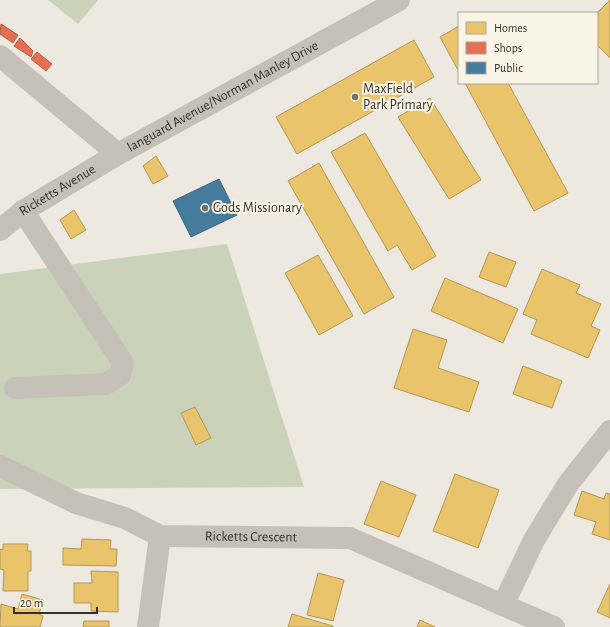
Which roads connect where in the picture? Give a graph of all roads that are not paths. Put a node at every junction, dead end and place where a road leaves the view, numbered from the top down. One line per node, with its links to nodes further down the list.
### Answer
1 (400, 0): 3 (street, languard Avenue/Norman Manley Drive)
2 (0, 56): 3 (street, languard Avenue/Norman Manley Drive)
3 (118, 154): 4 (street, Ricketts Avenue)
4 (23, 211): 5 (street, Ricketts Avenue); 6 (street)
5 (0, 230)
6 (15, 388)
7 (610, 431): 10 (street)
8 (0, 466): 9 (street, Ricketts Crescent)
9 (160, 536): 10 (street, Ricketts Crescent); 11 (street)
10 (503, 605): 12 (street, Ricketts Crescent)
11 (148, 627)
12 (554, 627)

